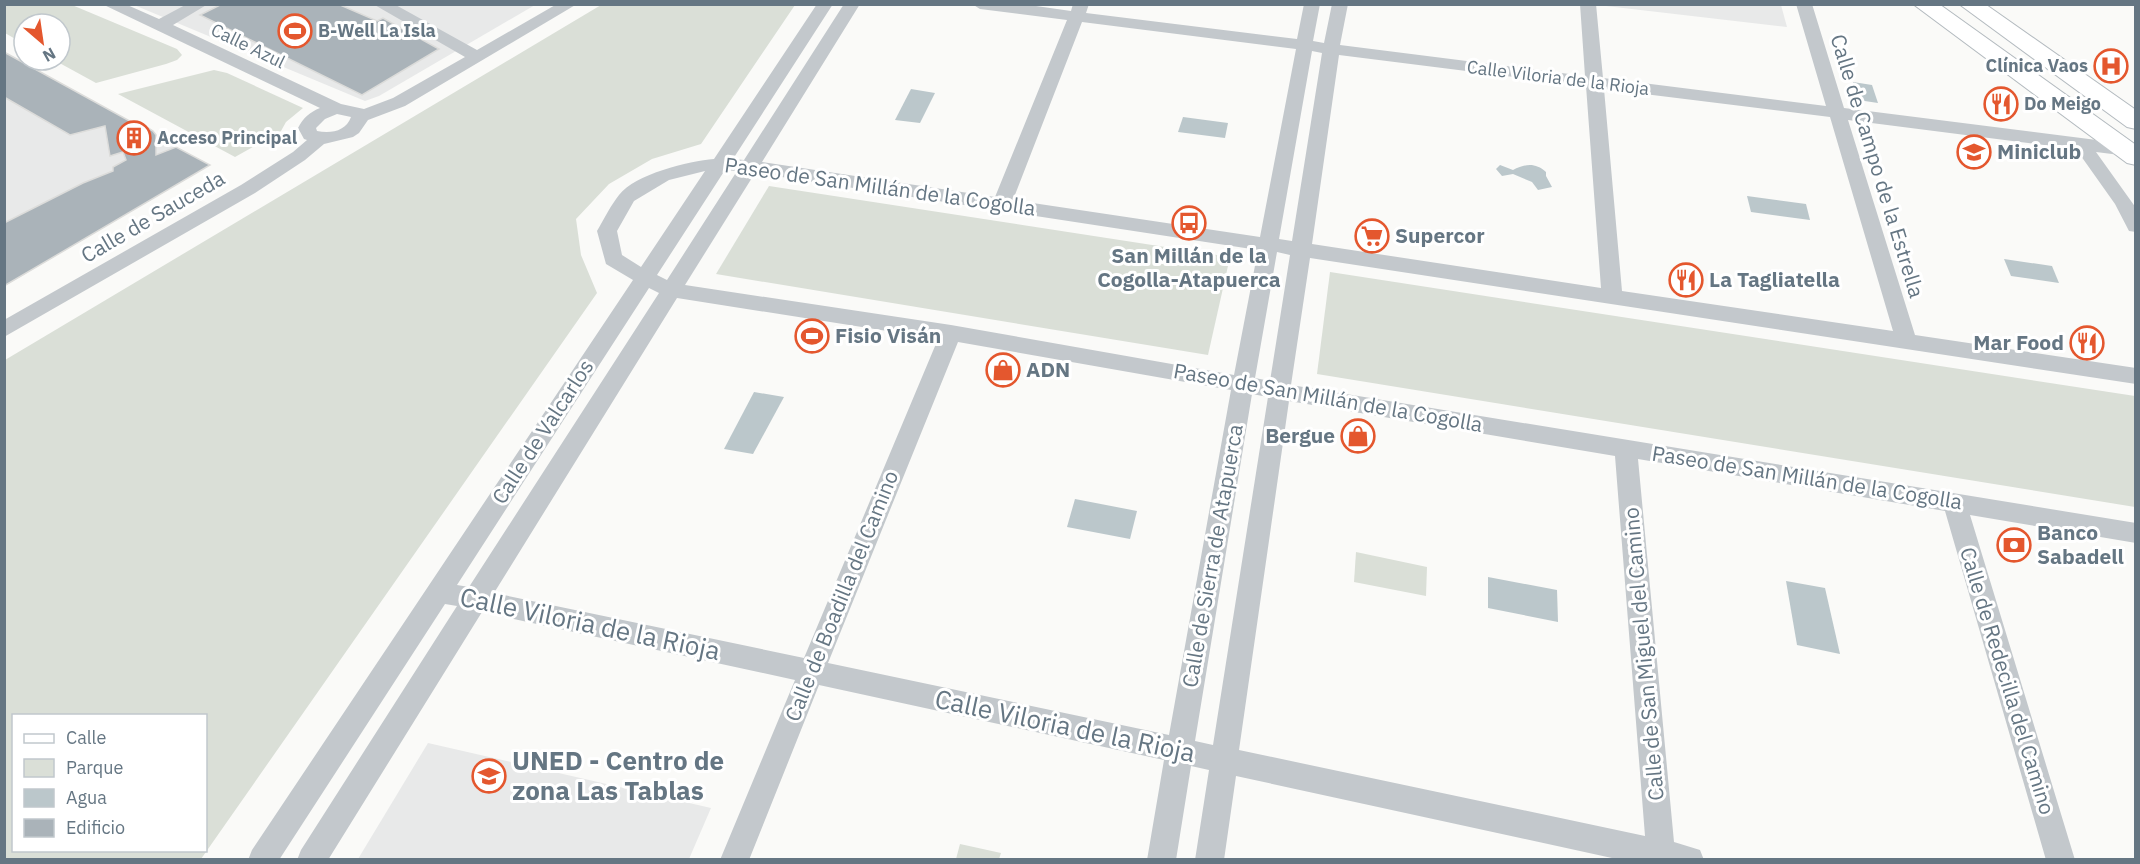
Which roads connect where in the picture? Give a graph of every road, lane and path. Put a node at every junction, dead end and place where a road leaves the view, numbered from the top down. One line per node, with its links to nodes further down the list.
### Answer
1 (110, 4): 15 (street, Calle Azul)
2 (200, 4): 15 (street)
3 (381, 4): 18 (street)
4 (568, 4): 18 (street)
5 (825, 4): 27 (street, Calle de Valcarlos)
6 (852, 4): 28 (street, Calle de Valcarlos)
7 (980, 4): 14 (street, Calle Viloria de la Rioja)
8 (1312, 4): 16 (street, Calle de Sierra de Atapuerca)
9 (1340, 4): 17 (street, Calle de Sierra de Atapuerca)
10 (1588, 4): 19 (street)
11 (1804, 4): 21 (street, Calle de Campo de la Estrella)
12 (1924, 4): 26 (street)
13 (1970, 4): 23 (street)
14 (1079, 11): 16 (street, Calle Viloria de la Rioja); 30 (street)
15 (160, 25): 20 (street, Calle Azul)
16 (1304, 46): 17 (street, Calle Viloria de la Rioja); 32 (street, Calle de Sierra de Atapuerca)
17 (1331, 50): 19 (street, Calle Viloria de la Rioja); 33 (street, Calle de Sierra de Atapuerca)
18 (478, 57): 22 (street)
19 (1594, 82): 21 (street, Calle Viloria de la Rioja); 36 (street)
20 (337, 109): 22 (street, Calle Azul); 24 (street)
21 (1837, 114): 25 (street, Calle Viloria de la Rioja); 39 (street, Calle de Campo de la Estrella)
22 (360, 117): 24 (street)
23 (2136, 122)
24 (320, 138): 37 (street, Calle de Sauceda)
25 (2082, 144): 26 (street, Calle Viloria de la Rioja); 29 (street)
26 (2132, 153)
27 (719, 164): 28 (street, Paseo de San Millán de la Cogolla); 34 (street, Calle de Valcarlos); 34 (street, Paseo de San Millán de la Cogolla)
28 (750, 166): 30 (street, Paseo de San Millán de la Cogolla); 35 (street, Calle de Valcarlos)
29 (2129, 196): 31 (street)
30 (1002, 204): 32 (street, Paseo de San Millán de la Cogolla)
31 (2136, 226)
32 (1269, 245): 33 (street, Paseo de San Millán de la Cogolla); 41 (street, Calle de Sierra de Atapuerca)
33 (1301, 250): 36 (street, Paseo de San Millán de la Cogolla); 42 (street, Calle de Sierra de Atapuerca)
34 (645, 278): 35 (street, Paseo de San Millán de la Cogolla); 46 (street, Calle de Valcarlos)
35 (671, 290): 38 (street, Paseo de San Millán de la Cogolla); 47 (street, Calle de Valcarlos)
36 (1612, 297): 39 (street, Paseo de San Millán de la Cogolla)
37 (4, 330)
38 (951, 333): 41 (street, Paseo de San Millán de la Cogolla); 48 (street, Calle de Boadilla del Camino)
39 (1906, 341): 40 (street, Paseo de San Millán de la Cogolla)
40 (2136, 376)
41 (1243, 384): 42 (street, Paseo de San Millán de la Cogolla); 49 (street, Calle de Sierra de Atapuerca)
42 (1280, 391): 43 (street, Paseo de San Millán de la Cogolla); 50 (street, Calle de Sierra de Atapuerca)
43 (1626, 448): 44 (street, Paseo de San Millán de la Cogolla); 51 (street, Calle de San Miguel del Camino)
44 (1954, 502): 45 (street, Paseo de San Millán de la Cogolla); 58 (street, Calle de Redecilla del Camino)
45 (2136, 533)
46 (440, 592): 47 (street, Calle Viloria de la Rioja); 52 (street, Calle de Valcarlos)
47 (476, 601): 48 (street, Calle Viloria de la Rioja); 53 (street, Calle de Valcarlos)
48 (810, 670): 49 (street, Calle Viloria de la Rioja); 54 (street, Calle de Boadilla del Camino)
49 (1179, 751): 50 (street, Calle Viloria de la Rioja); 55 (street, Calle de Sierra de Atapuerca)
50 (1225, 761): 51 (street, Calle Viloria de la Rioja); 56 (street, Calle de Sierra de Atapuerca)
51 (1661, 856): 57 (street, Calle Viloria de la Rioja)
52 (262, 860)
53 (311, 860)
54 (734, 860)
55 (1161, 860)
56 (1209, 860)
57 (1690, 860)
58 (2061, 860)

